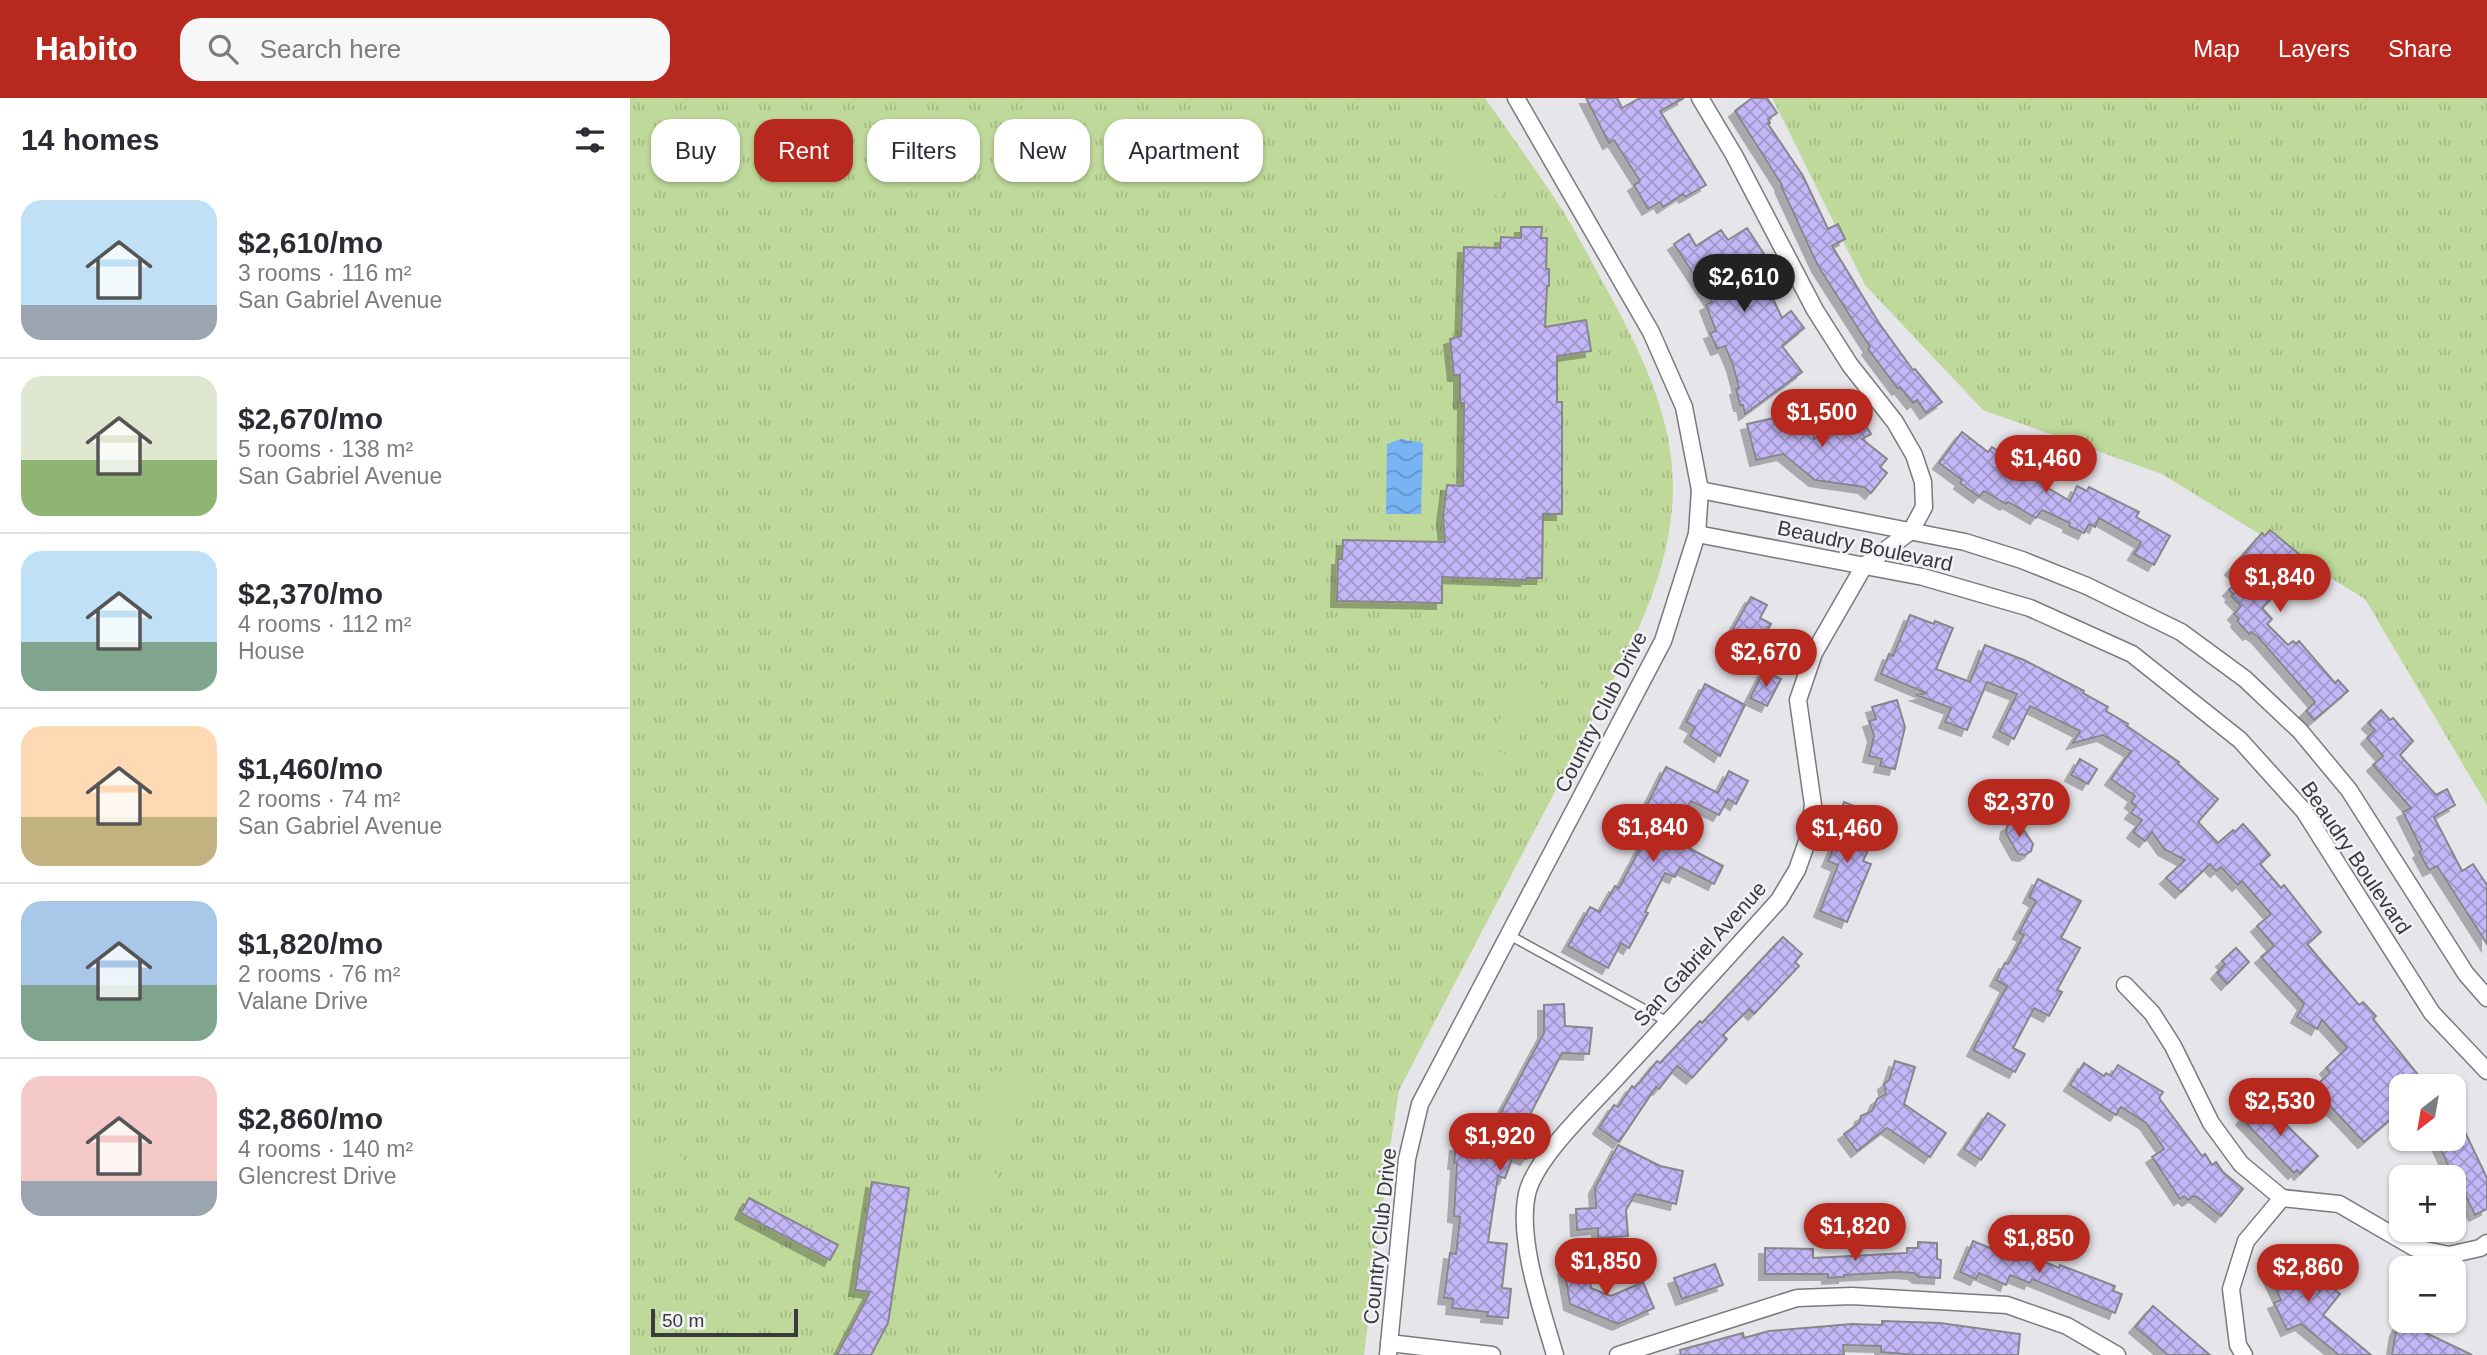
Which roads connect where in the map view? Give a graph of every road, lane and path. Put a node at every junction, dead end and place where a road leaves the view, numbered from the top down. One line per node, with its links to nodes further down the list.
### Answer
1 (1516, 98): 3 (street, Country Club Drive)
2 (1700, 98): 4 (street)
3 (1700, 489): 4 (street, Beaudry Boulevard); 5 (street, Country Club Drive)
4 (1911, 531): 6 (street, San Gabriel Avenue); 9 (street, Beaudry Boulevard)
5 (1697, 534): 6 (street, Beaudry Boulevard); 7 (street, Country Club Drive)
6 (1864, 566): 10 (street, San Gabriel Avenue); 11 (street, Beaudry Boulevard)
7 (1509, 934): 10 (lane); 14 (street, Country Club Drive)
8 (2125, 985): 12 (street)
9 (2487, 998)
10 (1668, 1022): 16 (street, San Gabriel Avenue)
11 (2487, 1070)
12 (2283, 1198): 13 (street); 19 (street)
13 (2487, 1243)
14 (1388, 1349): 15 (street)
15 (1492, 1355)
16 (1555, 1355)
17 (1618, 1355): 18 (street)
18 (2117, 1355)
19 (2244, 1355)

